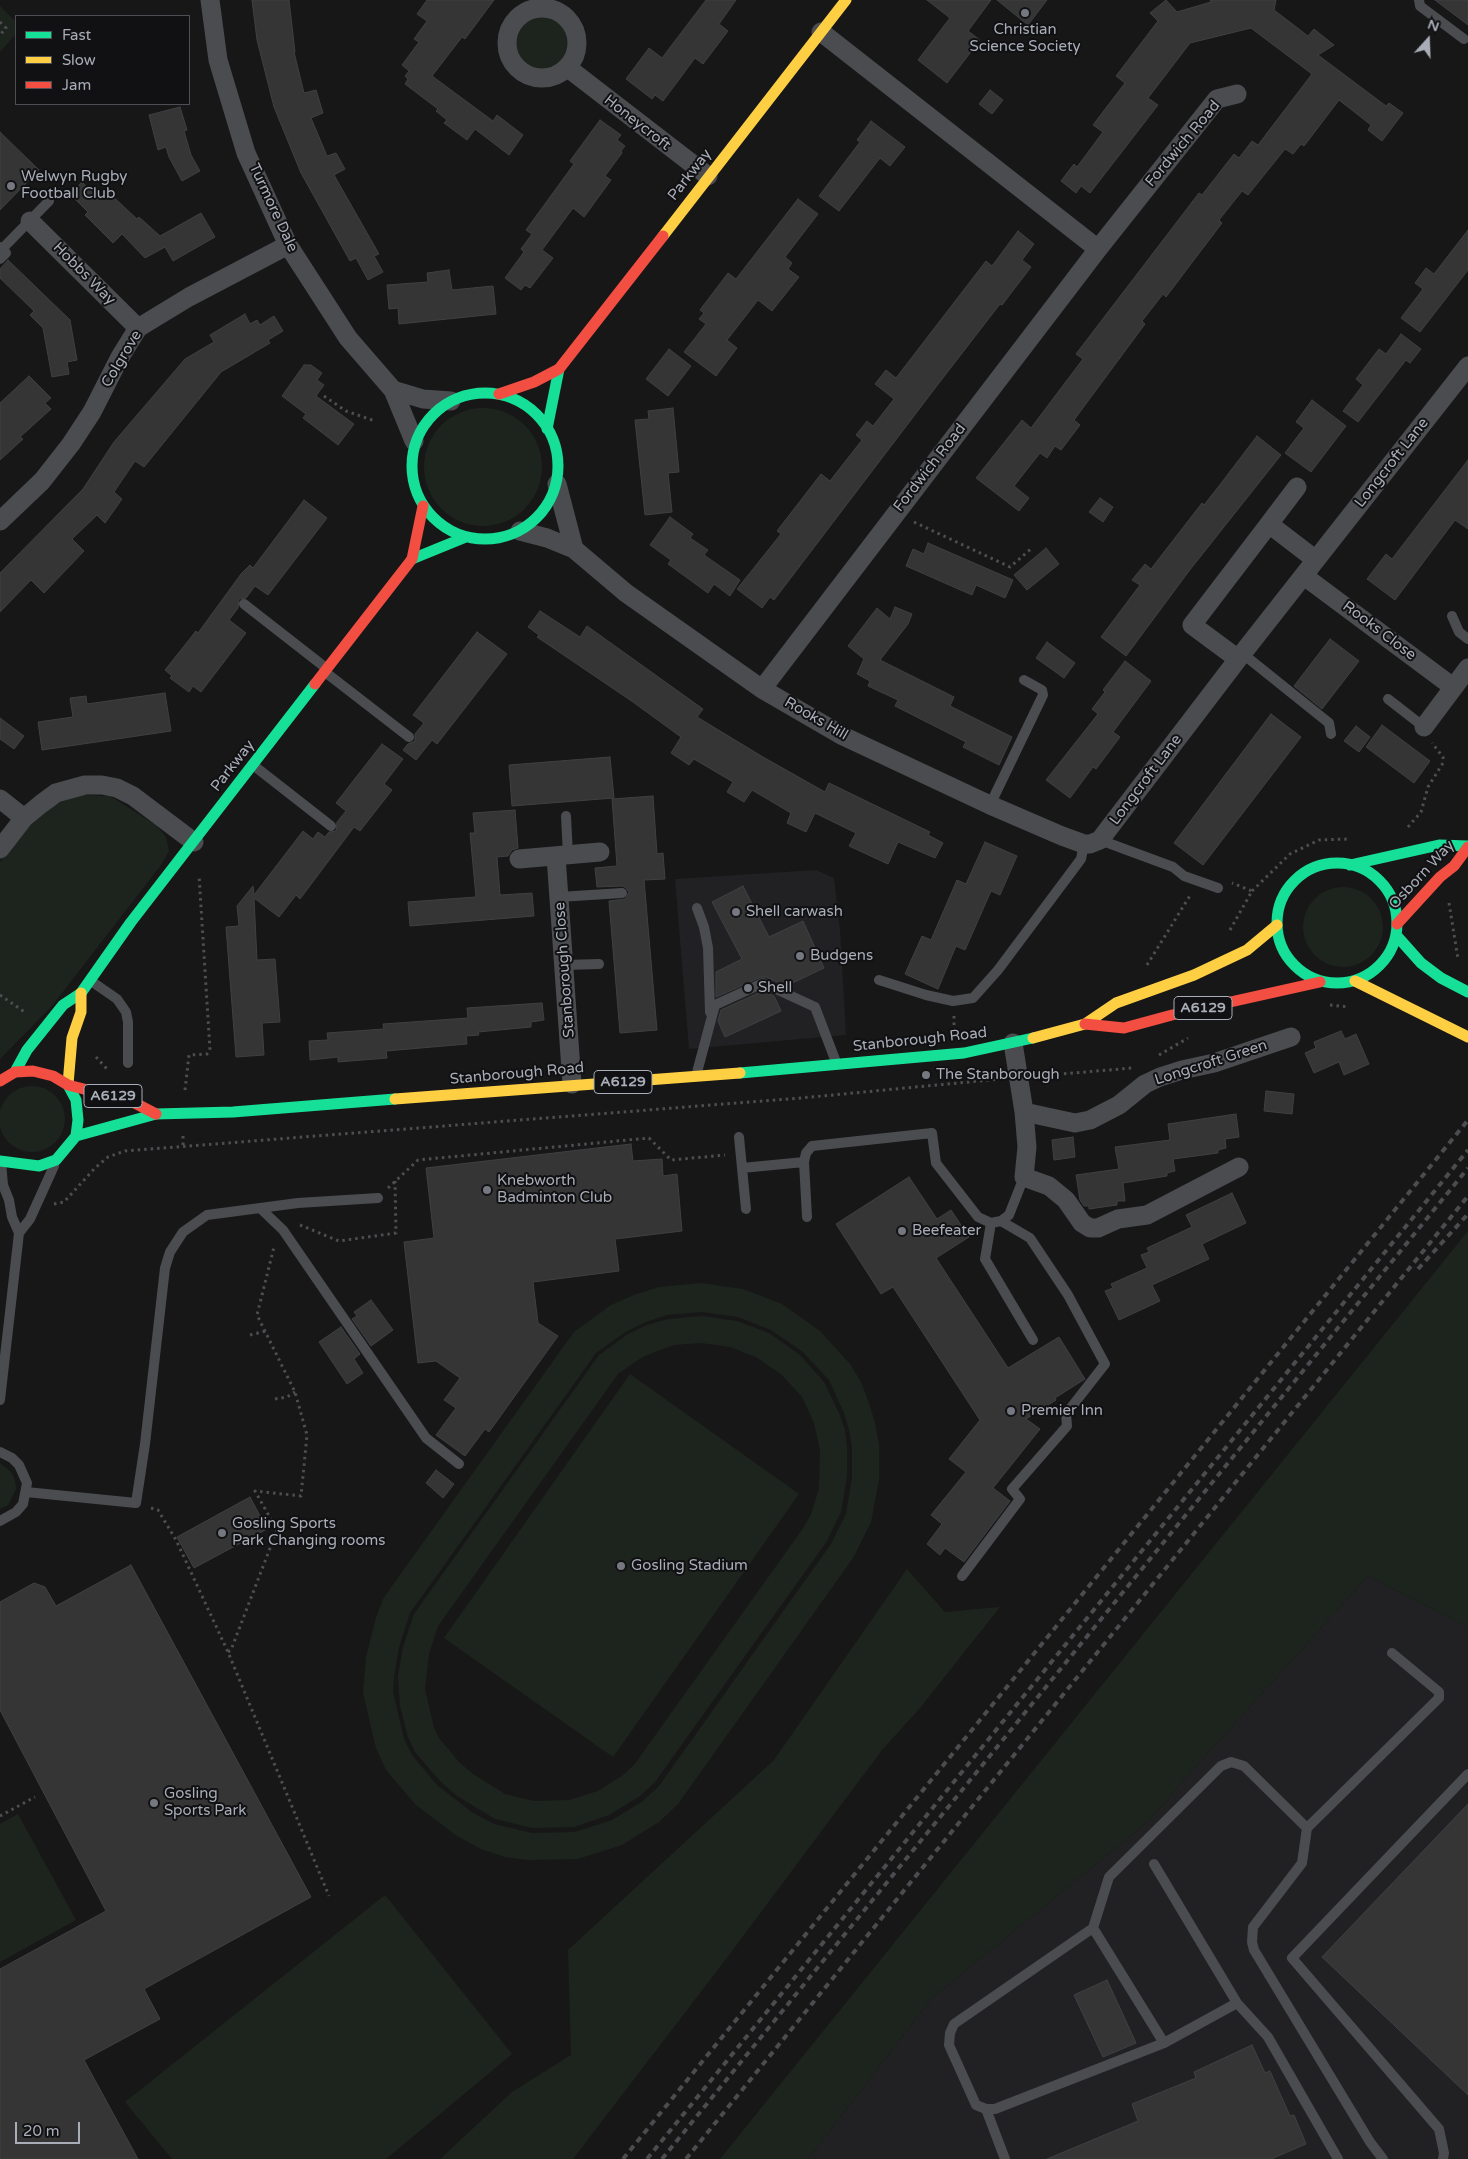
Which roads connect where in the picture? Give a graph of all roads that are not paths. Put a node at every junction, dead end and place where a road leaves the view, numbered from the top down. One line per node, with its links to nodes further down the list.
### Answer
1 (210, 0): 11 (street, Turmore Dale)
2 (846, 0): 4 (main road, Parkway)
3 (1419, 0): 5 (lane)
4 (821, 32): 8 (main road, Parkway); 12 (street)
5 (1464, 39)
6 (568, 68): 8 (street, Honeycroft)
7 (1237, 94): 12 (street, Fordwich Road)
8 (708, 176): 16 (main road, Parkway)
9 (49, 201): 10 (lane)
10 (30, 221): 13 (lane); 14 (street, Hobbs Way)
11 (288, 245): 14 (street, Colgrove); 17 (street, Turmore Dale)
12 (1098, 249): 41 (street, Fordwich Road)
13 (1, 252)
14 (138, 328): 25 (street, Colgrove)
15 (1468, 366): 31 (street, Longcroft Lane)
16 (558, 369): 18 (main road, Parkway); 20 (main road, Parkway)
17 (393, 390): 19 (street); 21 (street, Turmore Dale)
18 (499, 394): 19 (main road); 20 (main road)
19 (451, 401): 21 (main road)
20 (548, 429): 22 (main road)
21 (414, 441): 24 (main road)
22 (557, 484): 27 (main road); 29 (street)
23 (1297, 487): 26 (street)
24 (423, 506): 28 (main road); 30 (main road, Parkway)
25 (0, 521)
26 (1269, 524): 31 (street); 36 (street)
27 (520, 531): 28 (main road); 29 (street, Rooks Hill)
28 (466, 537): 30 (main road)
29 (574, 549): 41 (street, Rooks Hill)
30 (412, 559): 38 (main road, Parkway)
31 (1316, 560): 32 (street, Longcroft Lane)
32 (1304, 576): 36 (street, Longcroft Lane); 40 (street, Rooks Close)
33 (244, 604): 38 (lane)
34 (1452, 616): 35 (lane)
35 (1468, 639)
36 (1241, 657): 44 (lane); 53 (street, Longcroft Lane)
37 (1468, 668): 40 (street)
38 (326, 671): 45 (lane); 46 (main road, Parkway)
39 (1024, 680): 48 (lane)
40 (1453, 687): 43 (street)
41 (762, 689): 48 (street, Rooks Hill)
42 (1388, 700): 43 (lane)
43 (1424, 727)
44 (1331, 734)
45 (409, 737)
46 (254, 765): 51 (lane); 52 (main road, Parkway)
47 (0, 799): 50 (street)
48 (990, 805): 53 (street, Rooks Hill)
49 (566, 816): 57 (lane)
50 (24, 818): 52 (street); 55 (street)
51 (331, 826)
52 (194, 842): 68 (main road, Parkway)
53 (1092, 842): 60 (lane); 69 (lane)
54 (1468, 846): 59 (main road, Osborn Way); 65 (main road, Osborn Way)
55 (0, 848)
56 (600, 852): 57 (street)
57 (562, 855): 58 (street); 62 (street, Stanborough Close)
58 (519, 859)
59 (1350, 865): 64 (main road); 65 (main road)
60 (1218, 888)
61 (622, 892): 62 (lane)
62 (559, 897): 67 (street, Stanborough Close)
63 (697, 908): 74 (lane)
64 (1277, 925): 71 (main road); 75 (main road, Stanborough Road / A6129)
65 (1397, 929): 70 (main road); 72 (main road)
66 (600, 964): 67 (lane)
67 (564, 965): 85 (street, Stanborough Close)
68 (89, 980): 73 (main road, Parkway); 79 (lane)
69 (879, 980)
70 (1355, 980): 71 (main road); 76 (main road)
71 (1320, 982): 75 (main road, Stanborough Road / A6129)
72 (1468, 992)
73 (81, 993): 81 (main road, Parkway); 84 (main road, Parkway)
74 (711, 1020): 80 (lane); 82 (lane)
75 (1085, 1024): 78 (main road, Stanborough Road / A6129)
76 (1468, 1036)
77 (1290, 1037): 86 (street, Longcroft Green)
78 (1013, 1043): 80 (main road, Stanborough Road / A6129); 86 (street)
79 (128, 1063)
80 (837, 1064): 82 (main road, Stanborough Road / A6129)
81 (16, 1072): 83 (main road); 84 (main road, Stanborough Road)
82 (696, 1076): 85 (main road, Stanborough Road / A6129)
83 (0, 1081)
84 (68, 1084): 87 (main road, Stanborough Road / A6129); 88 (main road)
85 (572, 1084): 87 (main road, Stanborough Road / A6129)
86 (1024, 1112): 95 (street)
87 (156, 1114): 88 (main road, Stanborough Road / A6129)
88 (76, 1136): 91 (main road)
89 (739, 1136): 94 (lane)
90 (0, 1160): 91 (main road); 101 (lane)
91 (56, 1160): 101 (lane)
92 (804, 1162): 94 (lane); 99 (lane); 100 (lane)
93 (1238, 1167): 95 (street)
94 (742, 1168): 98 (lane)
95 (1024, 1177): 100 (lane)
96 (378, 1198): 97 (lane)
97 (260, 1208): 105 (lane); 106 (lane)
98 (746, 1209)
99 (807, 1217)
100 (996, 1222): 102 (lane); 108 (lane)
101 (19, 1233): 103 (lane)
102 (1033, 1340)
103 (0, 1400)
104 (0, 1452): 106 (lane)
105 (459, 1464)
106 (26, 1492): 107 (lane)
107 (0, 1521)
108 (962, 1576)
109 (1392, 1654): 111 (lane)
110 (1468, 1774): 120 (lane)
111 (1308, 1828): 113 (lane); 119 (lane)
112 (1154, 1864): 114 (lane)
113 (1093, 1928): 115 (lane); 116 (lane)
114 (1237, 2003): 115 (lane); 118 (lane)
115 (1164, 2043): 116 (lane)
116 (986, 2109): 117 (lane)
117 (1004, 2159)
118 (1338, 2159)
119 (1383, 2159)
120 (1443, 2159)

